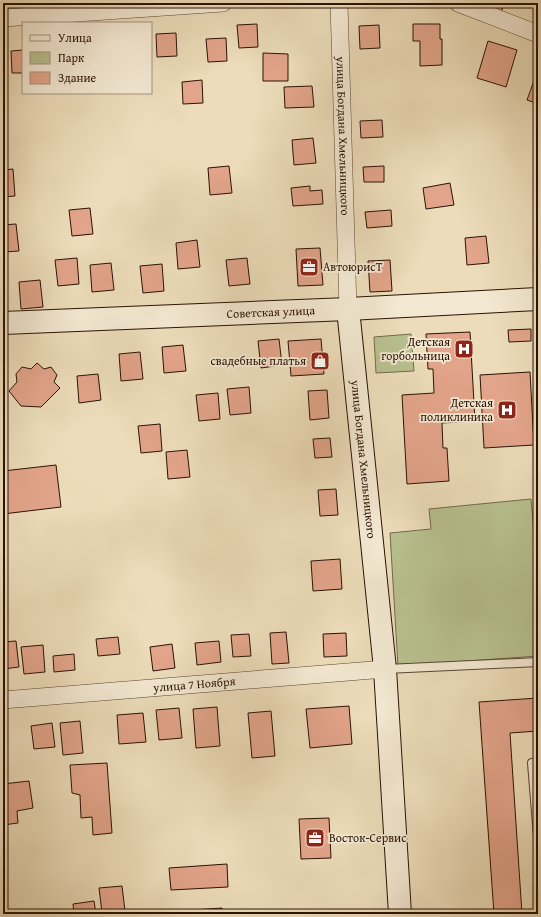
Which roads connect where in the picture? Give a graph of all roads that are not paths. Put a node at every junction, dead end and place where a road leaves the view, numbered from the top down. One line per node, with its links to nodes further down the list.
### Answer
1 (223, 3): 4 (street)
2 (339, 3): 7 (street, улица Богдана Хмельницкого)
3 (458, 3): 5 (street)
4 (3, 18)
5 (538, 34)
6 (538, 299): 7 (street, Советская улица)
7 (348, 309): 8 (street, Советская улица); 10 (street, улица Богдана Хмельницкого)
8 (3, 323)
9 (538, 662): 10 (lane)
10 (385, 668): 11 (street, улица 7 Ноября); 14 (street, улица Богдана Хмельницкого)
11 (3, 700)
12 (538, 762): 13 (lane)
13 (538, 837)
14 (400, 914)

